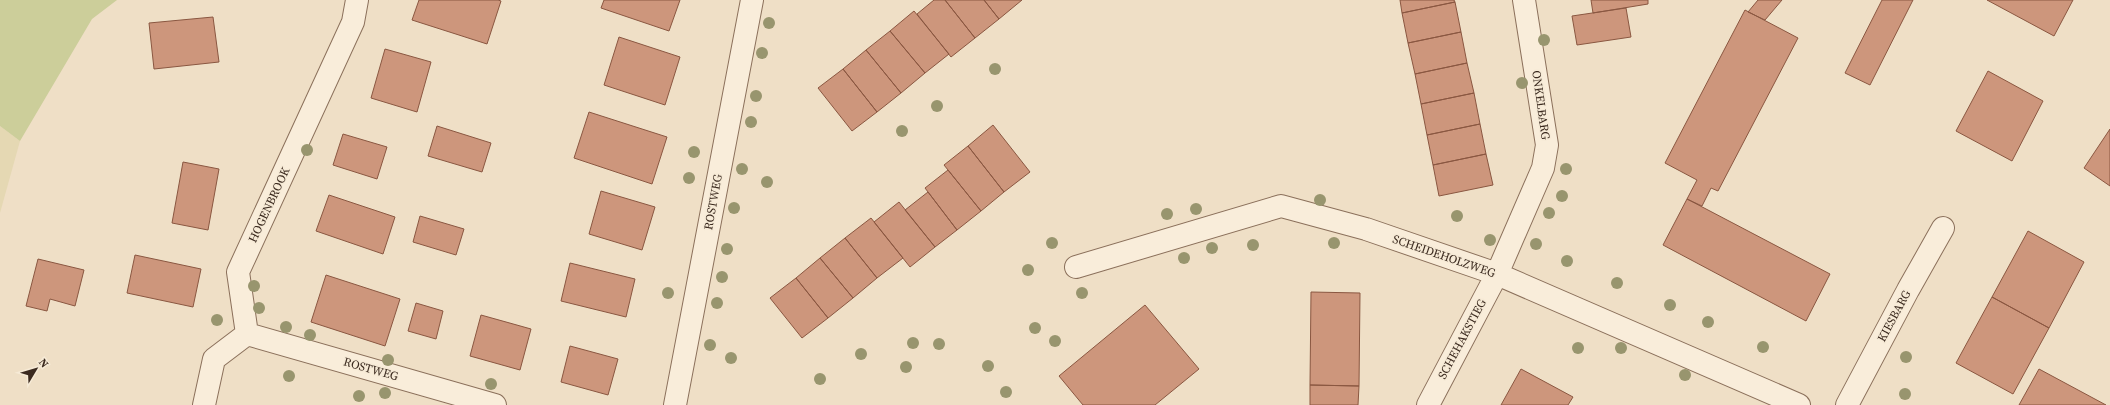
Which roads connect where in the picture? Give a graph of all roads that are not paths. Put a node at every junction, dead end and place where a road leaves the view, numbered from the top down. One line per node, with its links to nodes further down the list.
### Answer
1 (357, 0): 7 (street, HOGENBROOK)
2 (752, 0): 10 (street, ROSTWEG)
3 (1524, 0): 6 (street, ONKELBARG)
4 (1943, 228): 13 (street, KIESBARG)
5 (1076, 267): 6 (street, SCHEIDEHOLZWEG)
6 (1497, 274): 11 (street, SCHEHAKSTIEG); 12 (street, SCHEIDEHOLZWEG)
7 (246, 334): 8 (street); 9 (street, ROSTWEG)
8 (204, 405)
9 (495, 405)
10 (675, 405)
11 (1428, 405)
12 (1799, 405)
13 (1847, 405)

